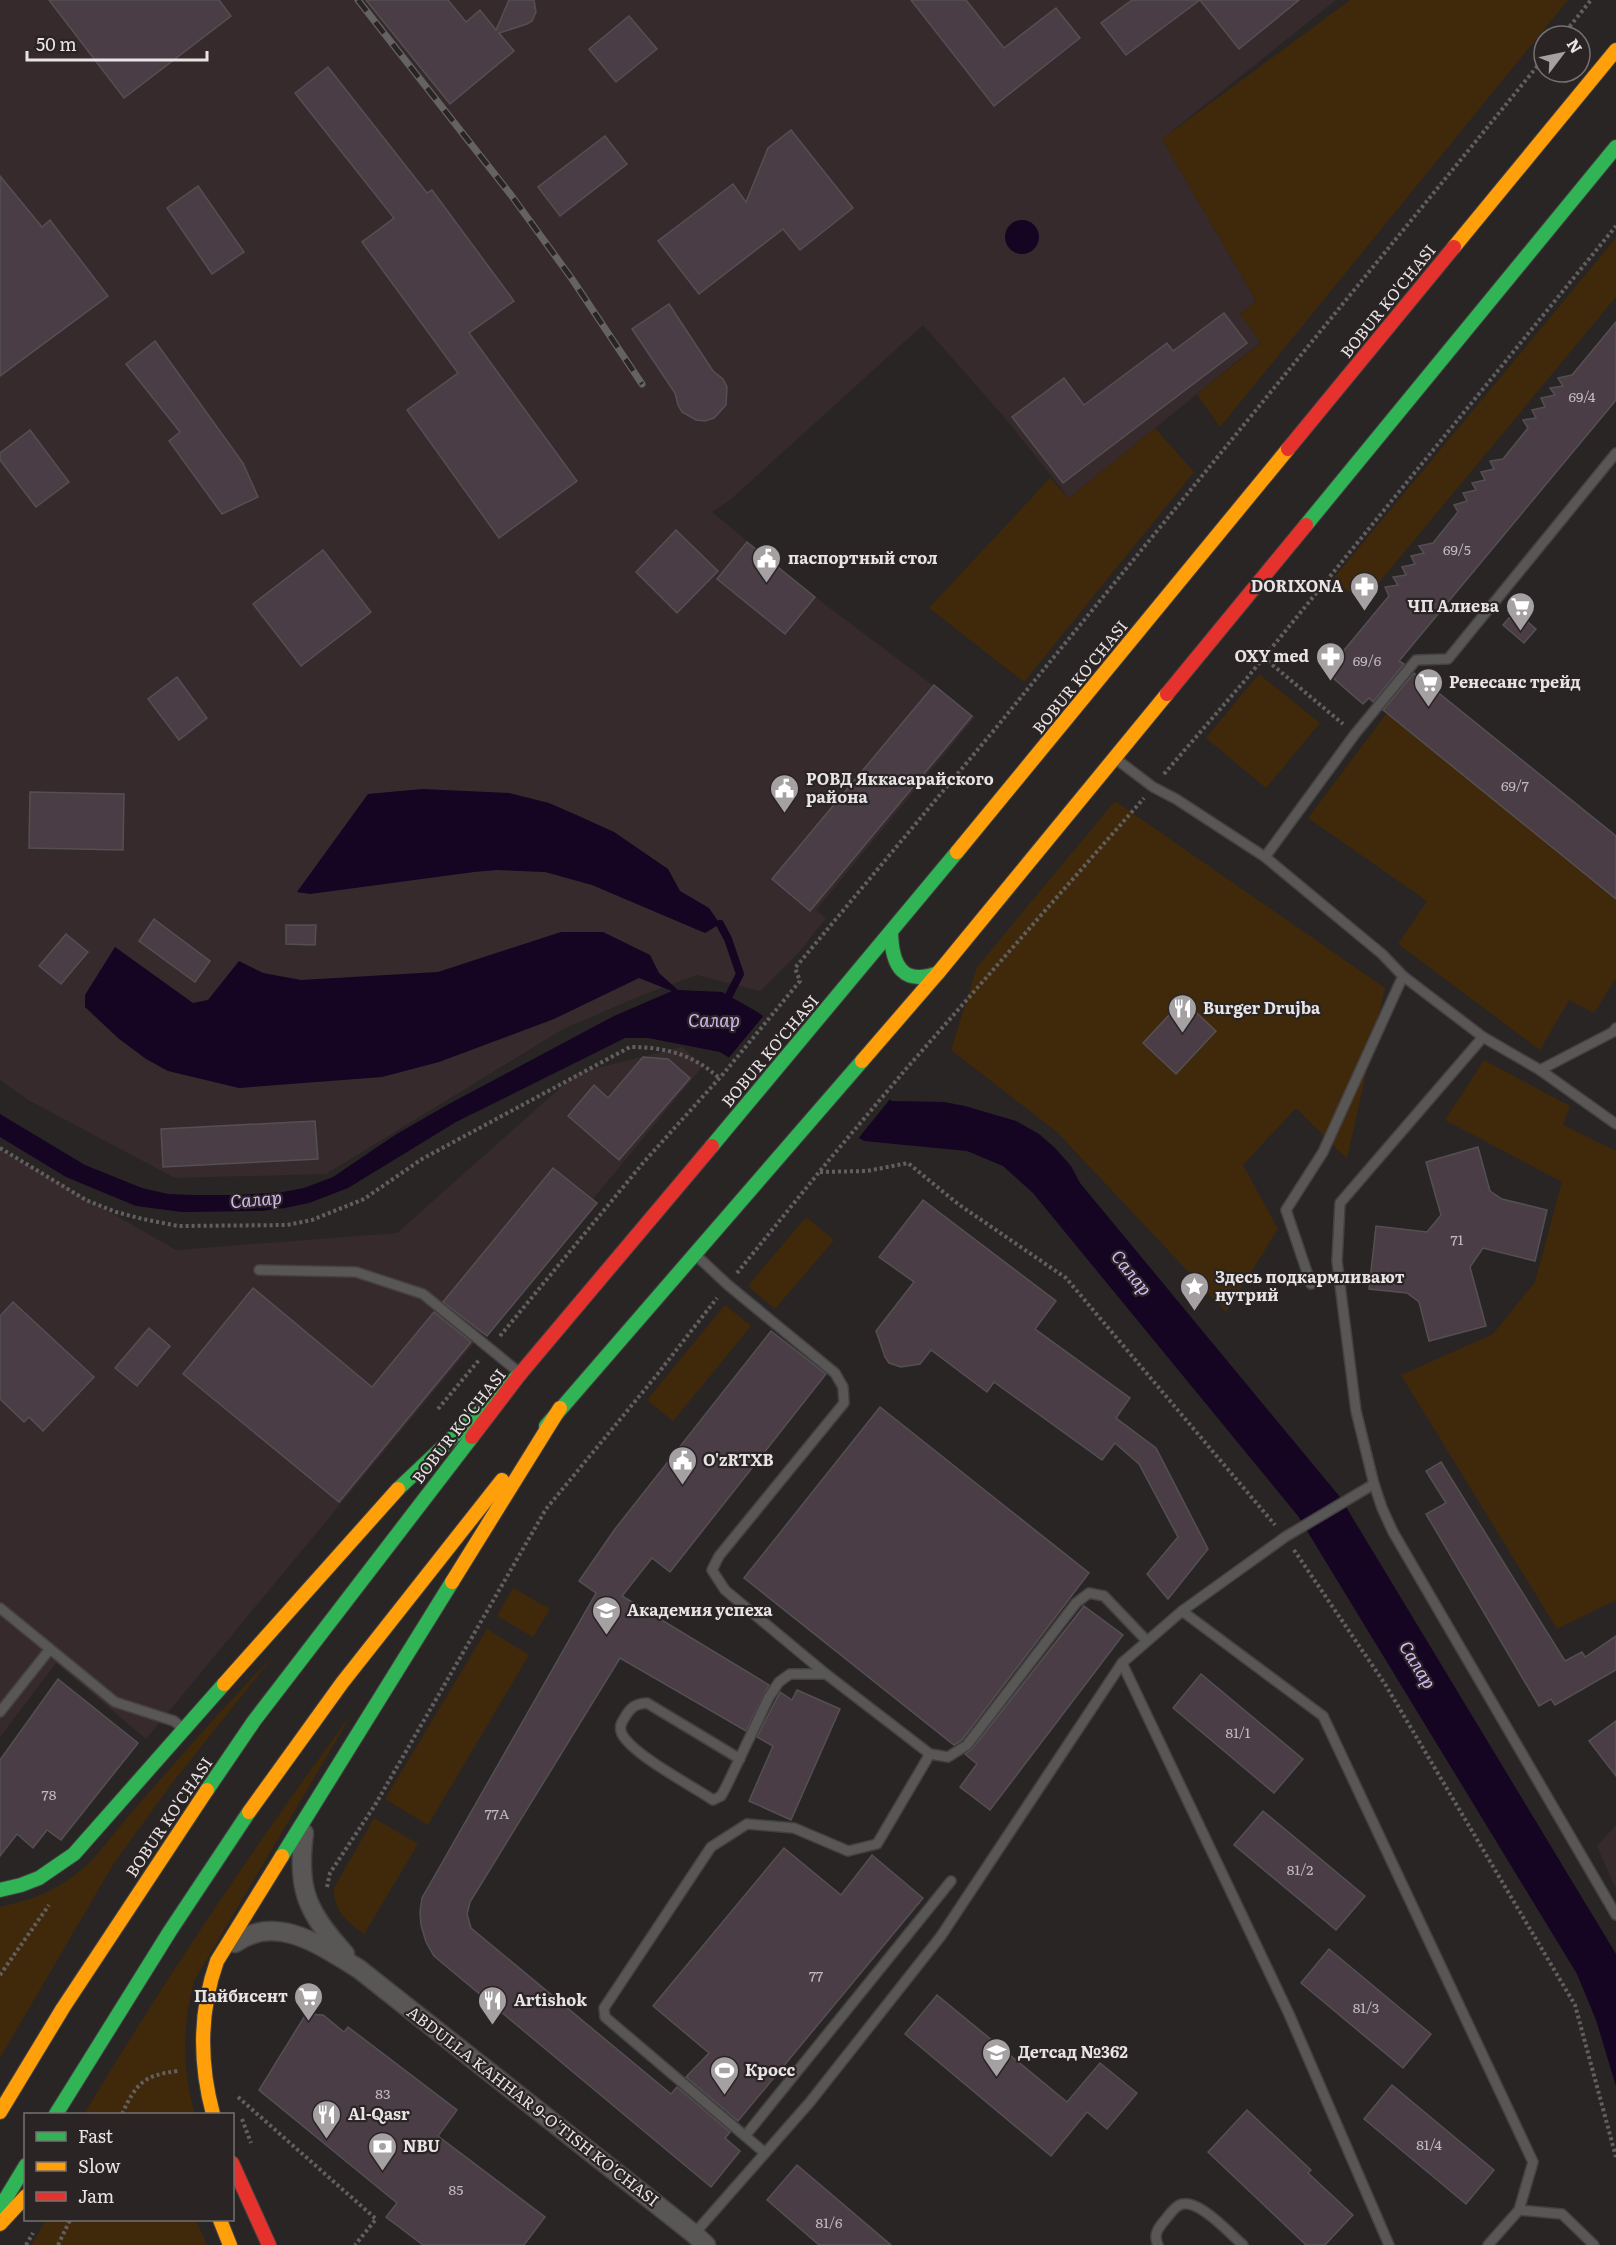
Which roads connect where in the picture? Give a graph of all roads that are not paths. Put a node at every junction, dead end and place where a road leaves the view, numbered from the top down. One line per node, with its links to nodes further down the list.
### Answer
1 (1616, 50): 6 (main road, BOBUR KO'CHASI)
2 (1616, 147): 4 (main road)
3 (1614, 459): 5 (lane)
4 (1114, 758): 5 (lane); 7 (main road)
5 (1265, 857): 8 (lane)
6 (891, 933): 7 (main road); 16 (main road, BOBUR KO'CHASI)
7 (938, 973): 13 (main road)
8 (1403, 976): 10 (lane); 15 (lane)
9 (1615, 1031): 11 (lane)
10 (1483, 1037): 11 (lane); 18 (lane)
11 (1540, 1071): 12 (lane)
12 (1616, 1124)
13 (694, 1254): 17 (main road); 24 (lane)
14 (259, 1270): 16 (lane)
15 (1311, 1284)
16 (520, 1374): 26 (main road); 35 (main road, BOBUR KO'CHASI)
17 (560, 1408): 29 (main road); 36 (main road)
18 (1374, 1484): 20 (lane); 32 (lane)
19 (0, 1608): 22 (lane)
20 (1182, 1611): 21 (lane); 44 (lane)
21 (1147, 1641): 23 (lane); 27 (lane)
22 (50, 1649): 25 (lane); 26 (lane)
23 (1122, 1663): 39 (lane); 52 (lane)
24 (826, 1674): 27 (lane); 28 (lane)
25 (0, 1712)
26 (184, 1730): 31 (main road)
27 (930, 1754): 38 (lane)
28 (740, 1759): 28 (lane)
29 (308, 1812): 33 (main road); 34 (street, ABDULLA KAHHAR 9-O'TISH KO'CHASI)
30 (951, 1881): 38 (lane)
31 (0, 1890)
32 (1616, 1915)
33 (217, 1960): 34 (street, ABDULLA KAHHAR 9-O'TISH KO'CHASI); 37 (main road)
34 (358, 1969): 47 (street, ABDULLA KAHHAR 9-O'TISH KO'CHASI)
35 (0, 2112)
36 (57, 2113)
37 (213, 2113)
38 (745, 2136): 39 (lane)
39 (765, 2153): 47 (lane)
40 (234, 2167): 49 (main road)
41 (24, 2168): 43 (main road)
42 (24, 2198): 46 (main road)
43 (0, 2208)
44 (1520, 2210): 53 (lane); 54 (lane)
45 (220, 2221): 48 (main road)
46 (0, 2224)
47 (700, 2239)
48 (230, 2245)
49 (269, 2245)
50 (1158, 2245): 51 (lane)
51 (1243, 2245)
52 (1389, 2245)
53 (1488, 2245)
54 (1594, 2245)

